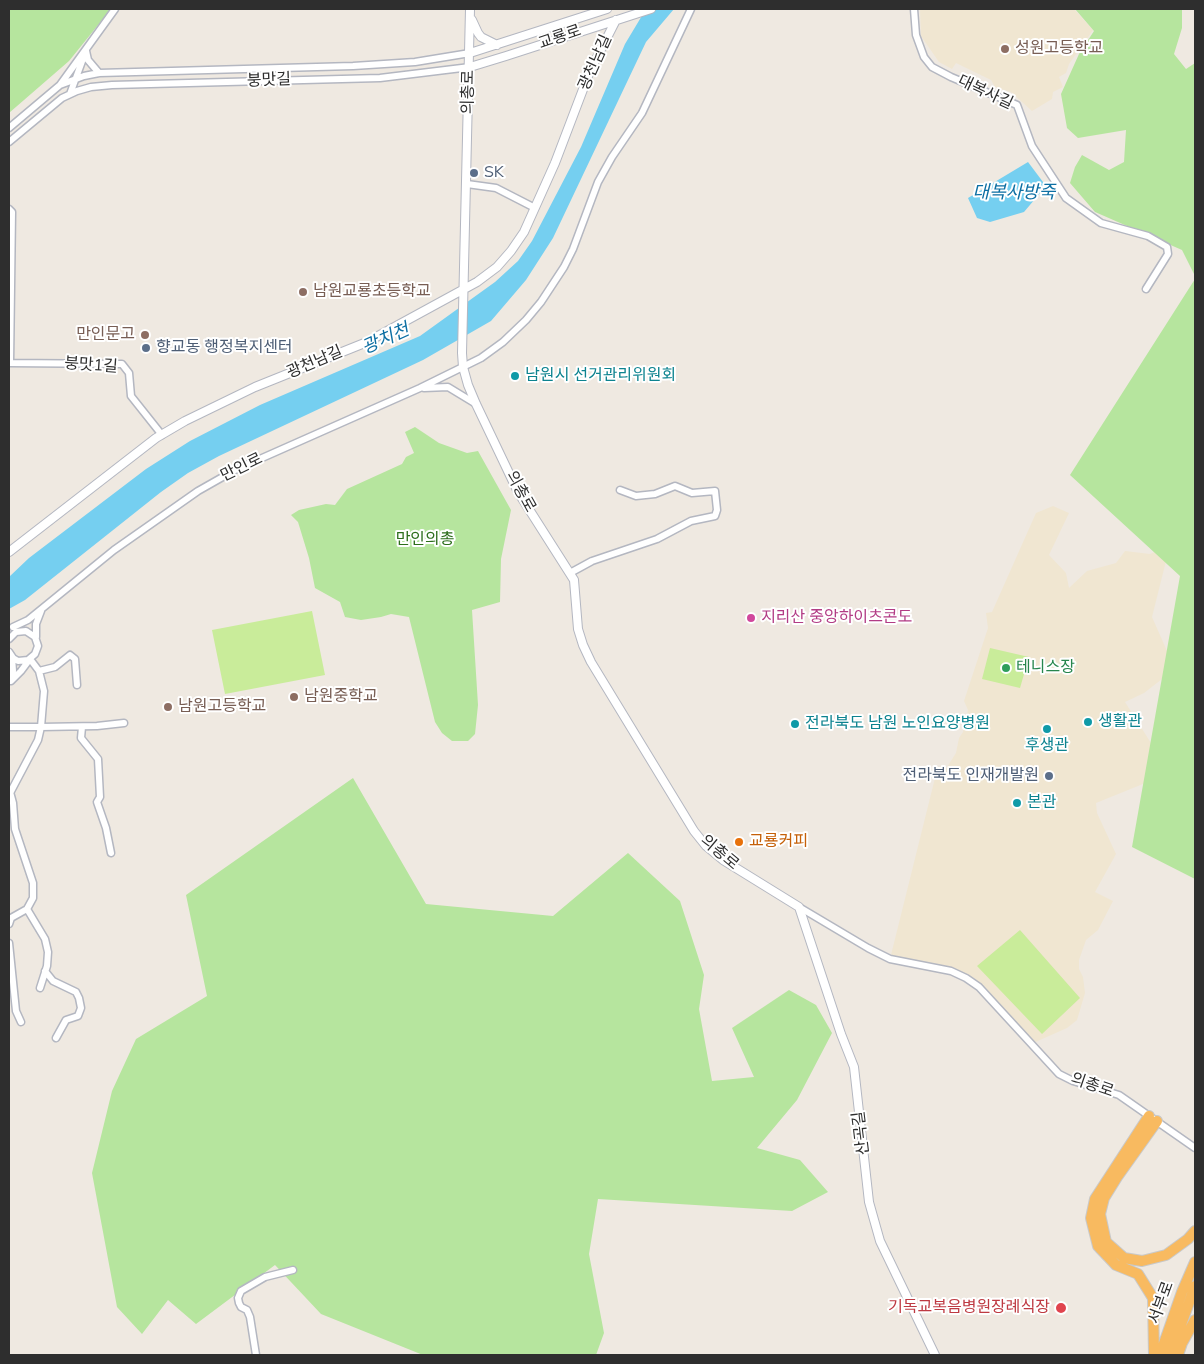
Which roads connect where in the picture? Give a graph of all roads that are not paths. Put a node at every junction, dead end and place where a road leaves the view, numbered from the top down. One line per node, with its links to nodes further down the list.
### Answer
1 (115, 9): 9 (street, 붕맛길)
2 (607, 9): 8 (street, 교룡로)
3 (651, 9): 7 (street, 교룡로)
4 (691, 9): 24 (street, 만인로)
5 (914, 9): 21 (street, 대복사길)
6 (470, 11): 8 (street); 10 (street, 의총로)
7 (616, 20): 11 (street, 교룡로); 19 (street, 광천남길)
8 (497, 45): 10 (street, 교룡로)
9 (86, 50): 12 (street); 13 (street, 붕맛길); 14 (street, 붕맛길)
10 (470, 54): 11 (street, 의총로); 12 (street, 붕맛길)
11 (470, 67): 15 (street, 붕맛길); 18 (street, 의총로)
12 (99, 74): 13 (street, 붕맛길)
13 (76, 78): 14 (street, 붕맛길); 15 (street, 붕맛길)
14 (60, 84): 16 (street, 붕맛길)
15 (70, 94): 17 (street, 붕맛길)
16 (9, 128)
17 (9, 142)
18 (467, 184): 19 (street); 22 (street, 의총로)
19 (535, 208): 22 (street, 광천남길)
20 (9, 209): 23 (street)
21 (1146, 289)
22 (464, 291): 24 (street, 의총로); 27 (street, 광천남길)
23 (9, 363): 27 (street, 붕맛1길)
24 (463, 367): 25 (street, 만인로); 26 (street, 의총로)
25 (420, 388): 26 (street); 31 (street, 만인로)
26 (476, 404): 30 (street, 의총로)
27 (162, 434): 29 (street, 광천남길)
28 (620, 490): 30 (street)
29 (9, 552)
30 (570, 573): 45 (street, 의총로)
31 (43, 608): 32 (street, 만인로); 33 (street)
32 (12, 633): 33 (street)
33 (36, 638): 35 (street)
34 (11, 655): 35 (street); 37 (street)
35 (30, 659): 36 (street); 37 (street)
36 (39, 671): 38 (street); 41 (street)
37 (10, 682)
38 (78, 684)
39 (124, 724): 42 (street)
40 (9, 727): 41 (street)
41 (41, 727): 42 (street); 43 (street)
42 (82, 727): 44 (street)
43 (9, 794): 46 (street)
44 (111, 853)
45 (799, 907): 53 (street, 의총로); 61 (street, 산곡길)
46 (28, 909): 47 (street); 49 (street)
47 (9, 924)
48 (9, 943): 51 (street)
49 (45, 971): 50 (street); 52 (street)
50 (40, 988)
51 (21, 1022)
52 (56, 1038)
53 (1153, 1119): 54 (street, 의총로); 55 (highway); 62 (highway)
54 (1195, 1148)
55 (1195, 1231)
56 (1195, 1262): 63 (highway, 서부로)
57 (293, 1270): 60 (street)
58 (1195, 1286): 64 (highway, 서부로)
59 (1195, 1320): 65 (highway)
60 (256, 1355)
61 (935, 1355)
62 (1154, 1355)
63 (1160, 1355)
64 (1170, 1355)
65 (1178, 1355)

